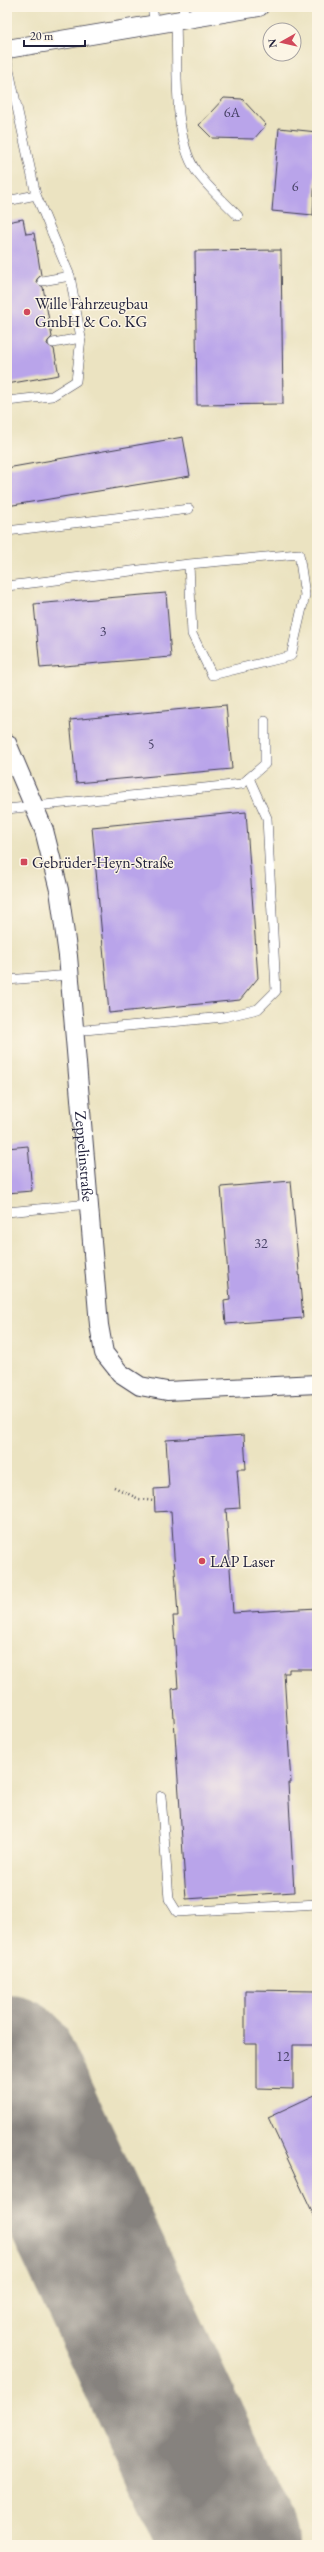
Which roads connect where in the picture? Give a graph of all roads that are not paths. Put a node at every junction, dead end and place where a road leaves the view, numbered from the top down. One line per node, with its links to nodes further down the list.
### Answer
1 (259, 7): 3 (street)
2 (153, 15): 3 (street); 4 (street)
3 (181, 16): 8 (lane)
4 (7, 49)
5 (7, 61): 6 (lane)
6 (36, 195): 7 (lane); 9 (lane)
7 (7, 201)
8 (238, 216)
9 (70, 276): 10 (lane); 11 (lane)
10 (42, 281)
11 (81, 338): 12 (lane); 13 (lane)
12 (53, 343)
13 (7, 401)
14 (189, 509): 15 (lane)
15 (7, 531)
16 (189, 564): 16 (lane); 17 (lane)
17 (7, 586)
18 (265, 722): 20 (lane)
19 (7, 743): 21 (street, Zeppelinstraße)
20 (249, 778): 21 (lane); 25 (lane)
21 (35, 807): 22 (lane); 23 (street, Zeppelinstraße)
22 (7, 809)
23 (70, 976): 24 (lane); 25 (street, Zeppelinstraße)
24 (7, 980)
25 (74, 1031): 26 (street, Zeppelinstraße)
26 (89, 1204): 27 (lane); 28 (street, Zeppelinstraße)
27 (7, 1212)
28 (317, 1384)
29 (161, 1796): 30 (lane)
30 (317, 1904)

